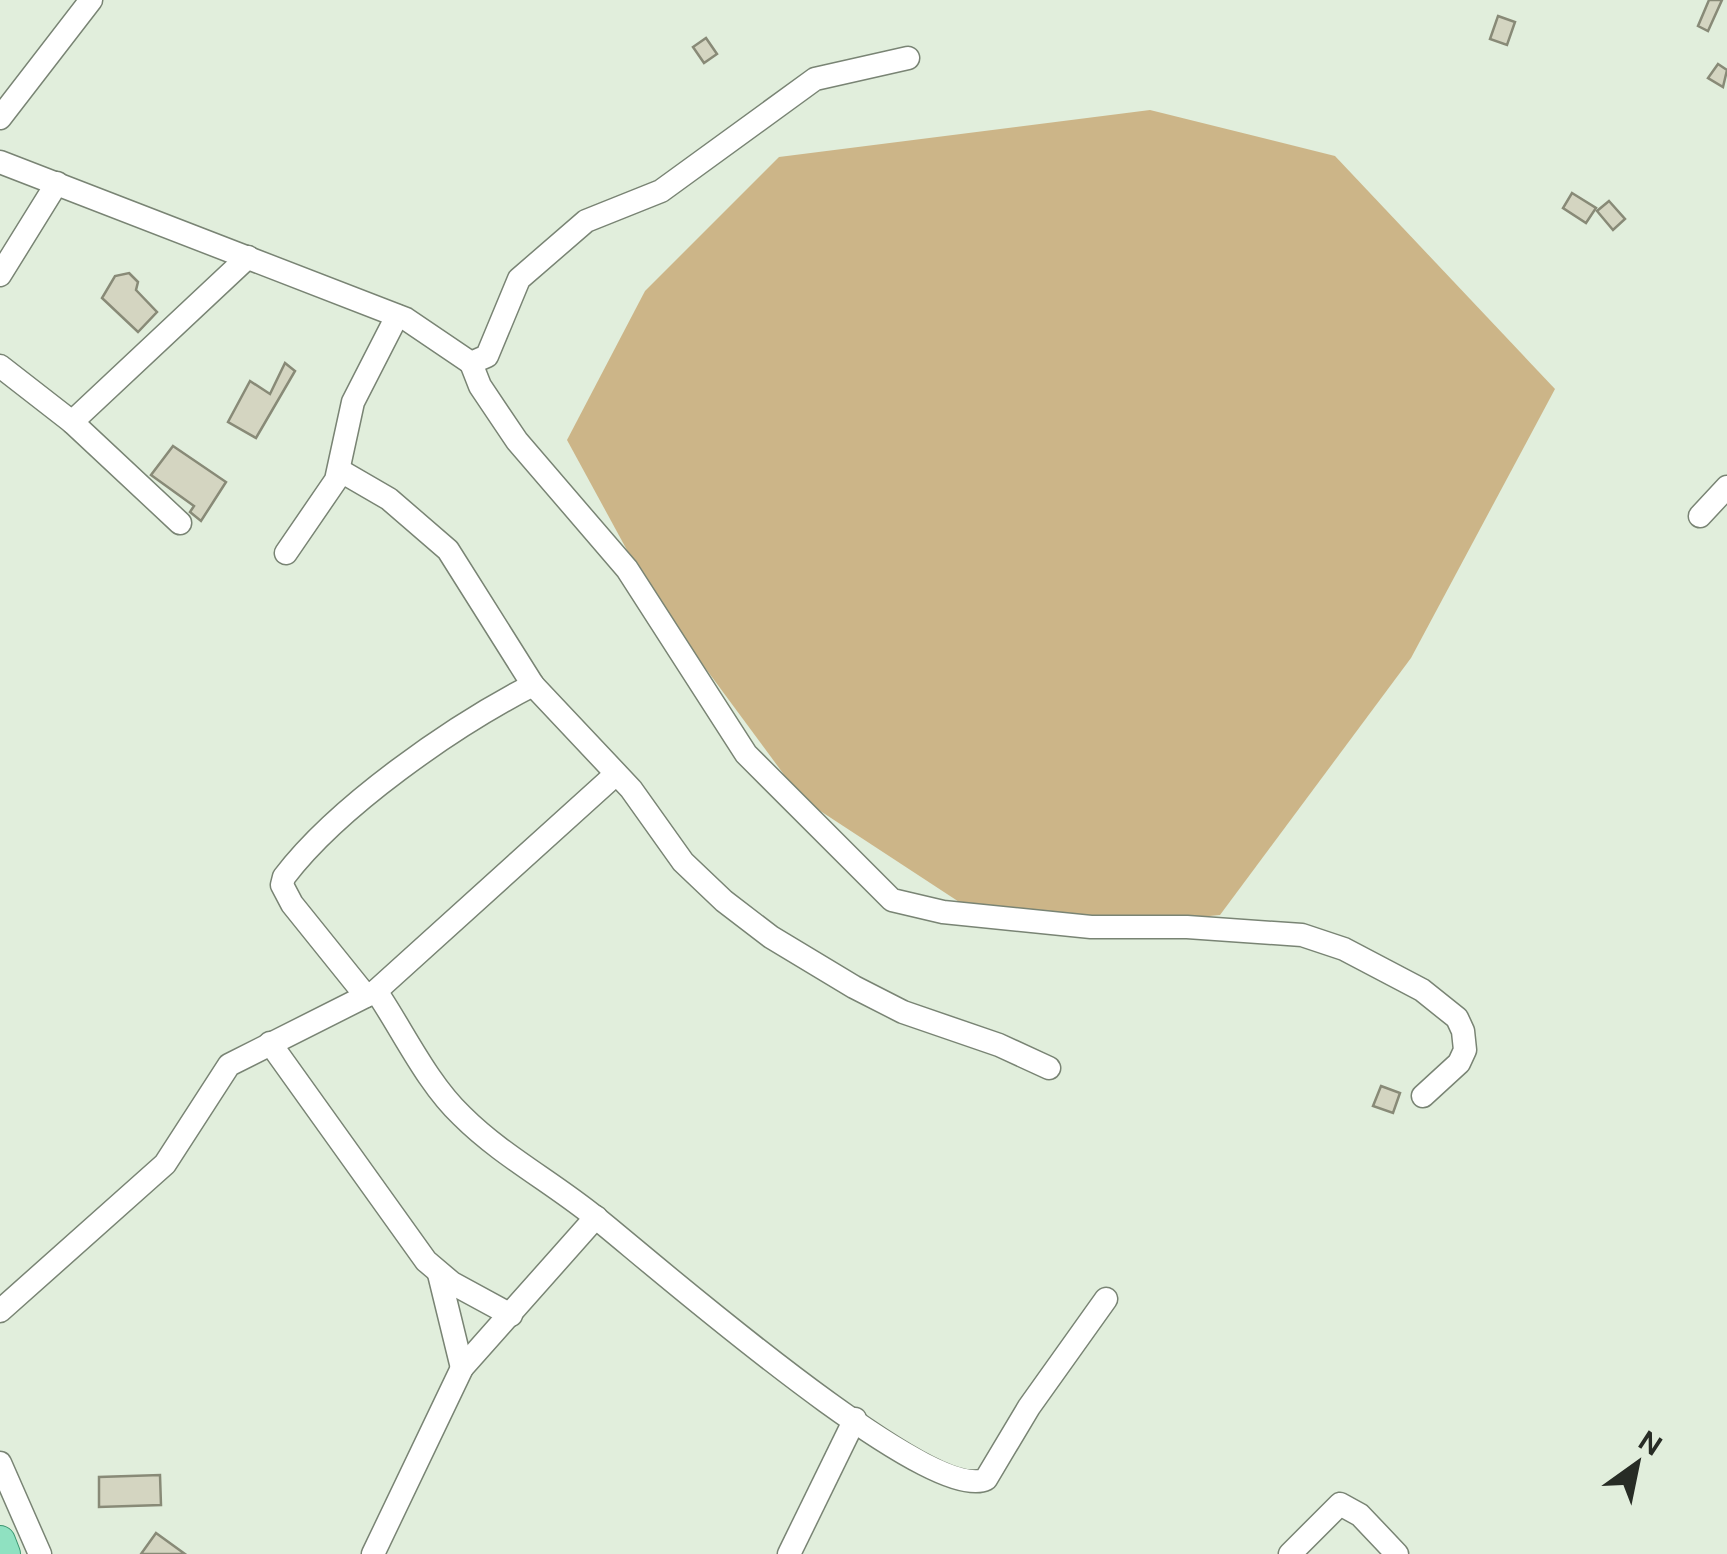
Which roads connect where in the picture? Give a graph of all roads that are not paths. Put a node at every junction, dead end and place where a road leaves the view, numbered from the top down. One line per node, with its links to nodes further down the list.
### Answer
1 (91, 0): 3 (street)
2 (908, 58): 9 (street)
3 (0, 118)
4 (0, 162): 5 (street)
5 (57, 182): 6 (street); 7 (street)
6 (248, 256): 8 (street); 11 (street)
7 (0, 275)
8 (397, 316): 9 (street); 12 (street)
9 (470, 363): 22 (street)
10 (0, 366): 11 (street)
11 (72, 422): 15 (street)
12 (339, 470): 16 (street); 17 (street)
13 (1727, 487): 14 (street)
14 (1700, 516)
15 (180, 524)
16 (286, 552)
17 (532, 685): 18 (street); 19 (street)
18 (616, 774): 19 (street); 21 (street)
19 (371, 993): 20 (street); 23 (street)
20 (270, 1043): 24 (street); 26 (street)
21 (1048, 1068)
22 (1423, 1096)
23 (596, 1217): 27 (street); 29 (street)
24 (439, 1274): 27 (street); 28 (street)
25 (1106, 1299): 29 (street)
26 (0, 1311)
27 (510, 1315): 28 (street)
28 (462, 1368): 34 (street)
29 (855, 1419): 35 (street)
30 (0, 1462): 33 (street)
31 (0, 1541): 32 (main road)
32 (5, 1554)
33 (40, 1554)
34 (374, 1554)
35 (789, 1554)
36 (1290, 1554): 37 (street)
37 (1397, 1554)

